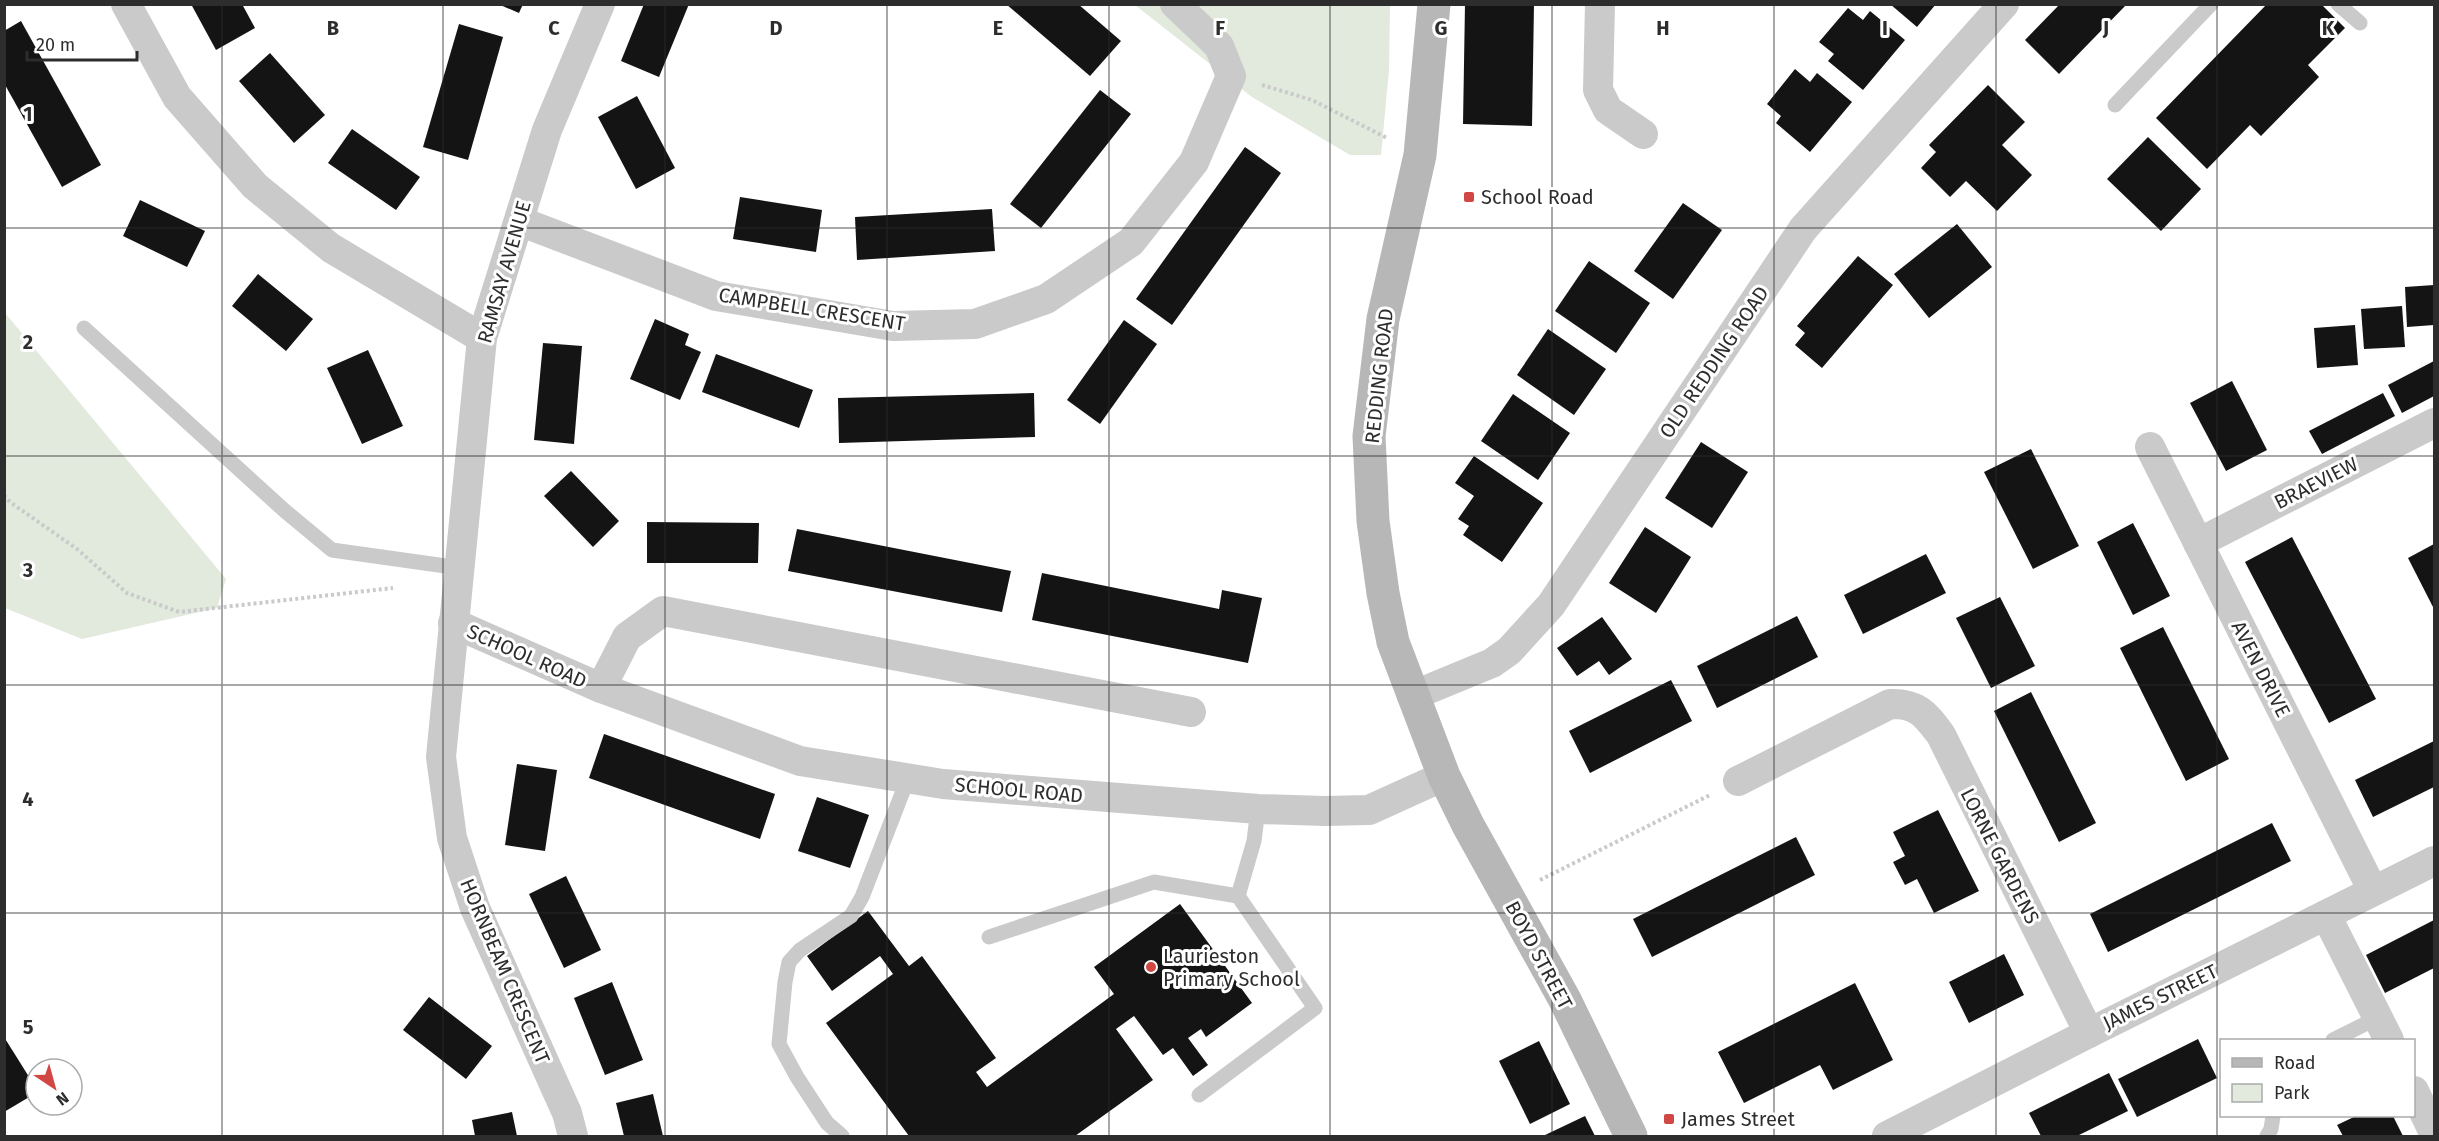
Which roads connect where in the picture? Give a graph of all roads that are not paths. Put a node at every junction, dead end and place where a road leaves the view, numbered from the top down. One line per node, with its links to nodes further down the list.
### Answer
1 (126, 4): 14 (street)
2 (600, 4): 12 (street, RAMSAY AVENUE)
3 (1175, 4): 12 (street, CAMPBELL CRESCENT)
4 (1434, 4): 21 (street, REDDING ROAD)
5 (1600, 4): 11 (street)
6 (2004, 4): 21 (street, OLD REDDING ROAD)
7 (2211, 4): 10 (lane)
8 (2338, 4): 9 (lane)
9 (2360, 23)
10 (2115, 105)
11 (1643, 134)
12 (519, 221): 14 (street, RAMSAY AVENUE)
13 (84, 328): 18 (lane)
14 (482, 338): 18 (street, RAMSAY AVENUE)
15 (2434, 423): 17 (street, BRAEVIEW)
16 (2150, 447): 17 (street, AVEN DRIVE)
17 (2198, 543): 28 (street, AVEN DRIVE)
18 (460, 568): 19 (street, RAMSAY AVENUE)
19 (453, 623): 20 (street, SCHOOL ROAD); 40 (street, HORNBEAM CRESCENT)
20 (601, 688): 22 (street, SCHOOL ROAD); 24 (street, SCHOOL ROAD)
21 (1412, 696): 23 (street, REDDING ROAD)
22 (1191, 712)
23 (1444, 776): 26 (street, SCHOOL ROAD); 42 (street, BOYD STREET)
24 (908, 778): 26 (street, SCHOOL ROAD); 41 (lane)
25 (1738, 781): 33 (street, LORNE GARDENS)
26 (1258, 809): 29 (lane)
27 (2434, 861): 28 (street, JAMES STREET)
28 (2373, 891): 30 (street, JAMES STREET)
29 (1238, 896): 31 (lane); 36 (lane)
30 (2326, 915): 32 (street); 33 (street, JAMES STREET)
31 (989, 937)
32 (2383, 1029): 34 (lane)
33 (2089, 1033): 38 (street, JAMES STREET)
34 (2341, 1039)
35 (2415, 1092): 39 (street)
36 (1199, 1095)
37 (2273, 1117): 43 (lane)
38 (1904, 1133)
39 (2434, 1133)
40 (573, 1137)
41 (842, 1137)
42 (1631, 1137)
43 (2267, 1137)

